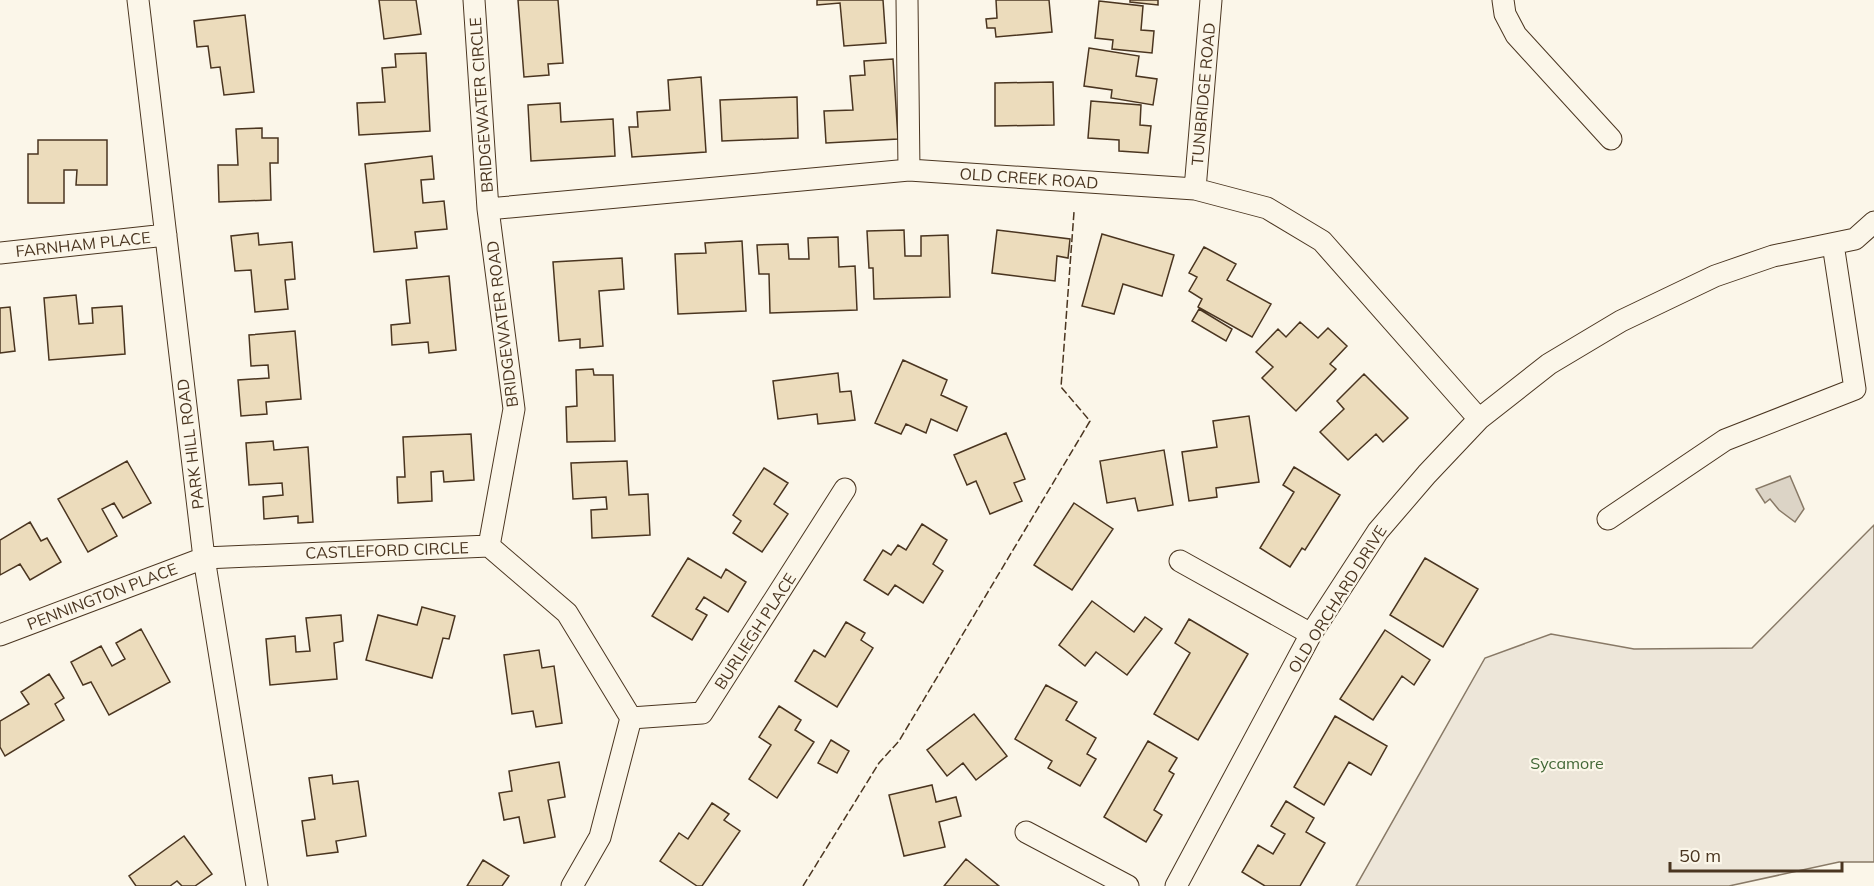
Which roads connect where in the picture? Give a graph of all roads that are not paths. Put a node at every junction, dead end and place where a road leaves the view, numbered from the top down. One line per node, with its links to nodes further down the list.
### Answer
1 (138, 0): 11 (street, PARK HILL ROAD)
2 (474, 0): 9 (street, BRIDGEWATER CIRCLE)
3 (907, 0): 7 (street)
4 (1210, 0): 8 (street, TUNBRIDGE ROAD)
5 (1503, 0): 6 (street)
6 (1611, 139)
7 (909, 170): 8 (street, OLD CREEK ROAD); 9 (street, OLD CREEK ROAD)
8 (1195, 189): 15 (street, OLD CREEK ROAD)
9 (488, 209): 18 (street, BRIDGEWATER ROAD)
10 (1874, 222): 12 (street, OLD ORCHARD DRIVE)
11 (166, 235): 14 (street, FARNHAM PLACE); 19 (street, PARK HILL ROAD)
12 (1865, 242): 13 (street, OLD ORCHARD DRIVE)
13 (1833, 244): 15 (street, OLD ORCHARD DRIVE); 17 (street)
14 (0, 253)
15 (1479, 419): 21 (street, OLD ORCHARD DRIVE)
16 (845, 489): 23 (street, BURLIEGH PLACE)
17 (1608, 519)
18 (489, 546): 19 (street, CASTLEFORD CIRCLE); 23 (street, CASTLEFORD CIRCLE)
19 (204, 558): 22 (street, PENNINGTON PLACE); 25 (street, PARK HILL ROAD)
20 (1180, 561): 21 (street)
21 (1311, 634): 28 (street, OLD ORCHARD DRIVE)
22 (0, 635)
23 (632, 718): 26 (street)
24 (1026, 832): 27 (street)
25 (257, 886)
26 (572, 886)
27 (1128, 886)
28 (1176, 886)

